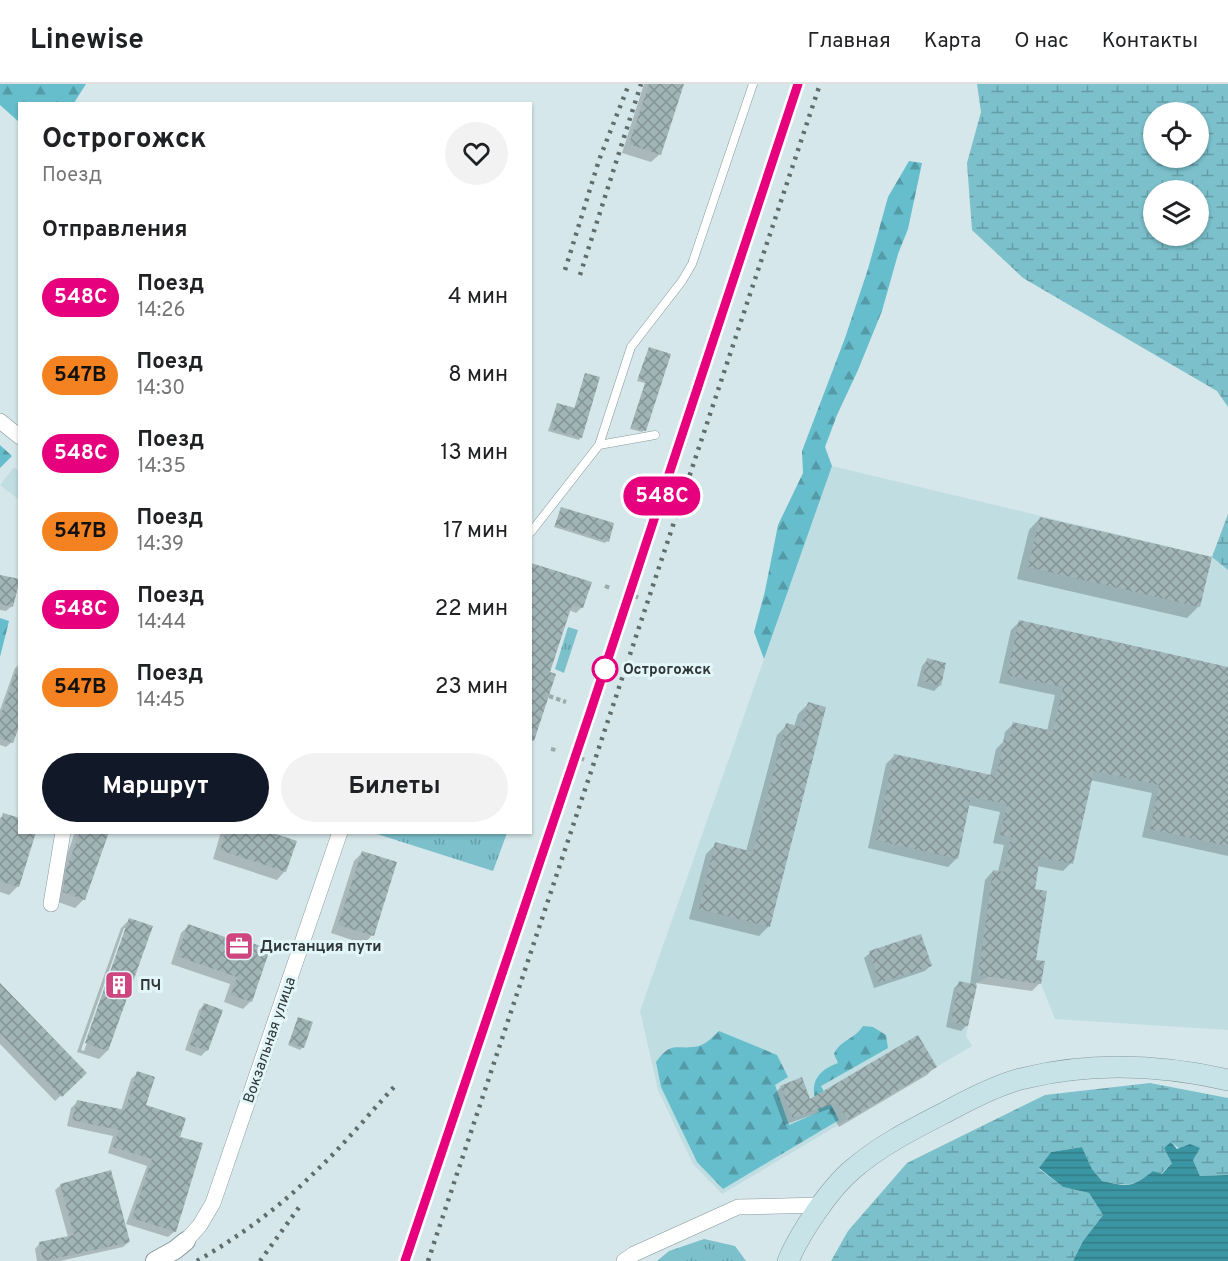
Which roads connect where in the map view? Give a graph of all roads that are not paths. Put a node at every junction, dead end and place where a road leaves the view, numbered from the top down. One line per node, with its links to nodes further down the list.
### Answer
1 (753, 84): 5 (lane)
2 (0, 421): 3 (street)
3 (18, 434)
4 (655, 435): 5 (lane)
5 (599, 445): 6 (lane)
6 (532, 531)
7 (63, 834): 9 (street)
8 (339, 834): 12 (street, Вокзальная улица)
9 (51, 904)
10 (1228, 1080): 11 (main road)
11 (822, 1205): 14 (street); 15 (main road)
12 (186, 1241): 13 (street)
13 (155, 1261)
14 (624, 1261)
15 (788, 1261)

